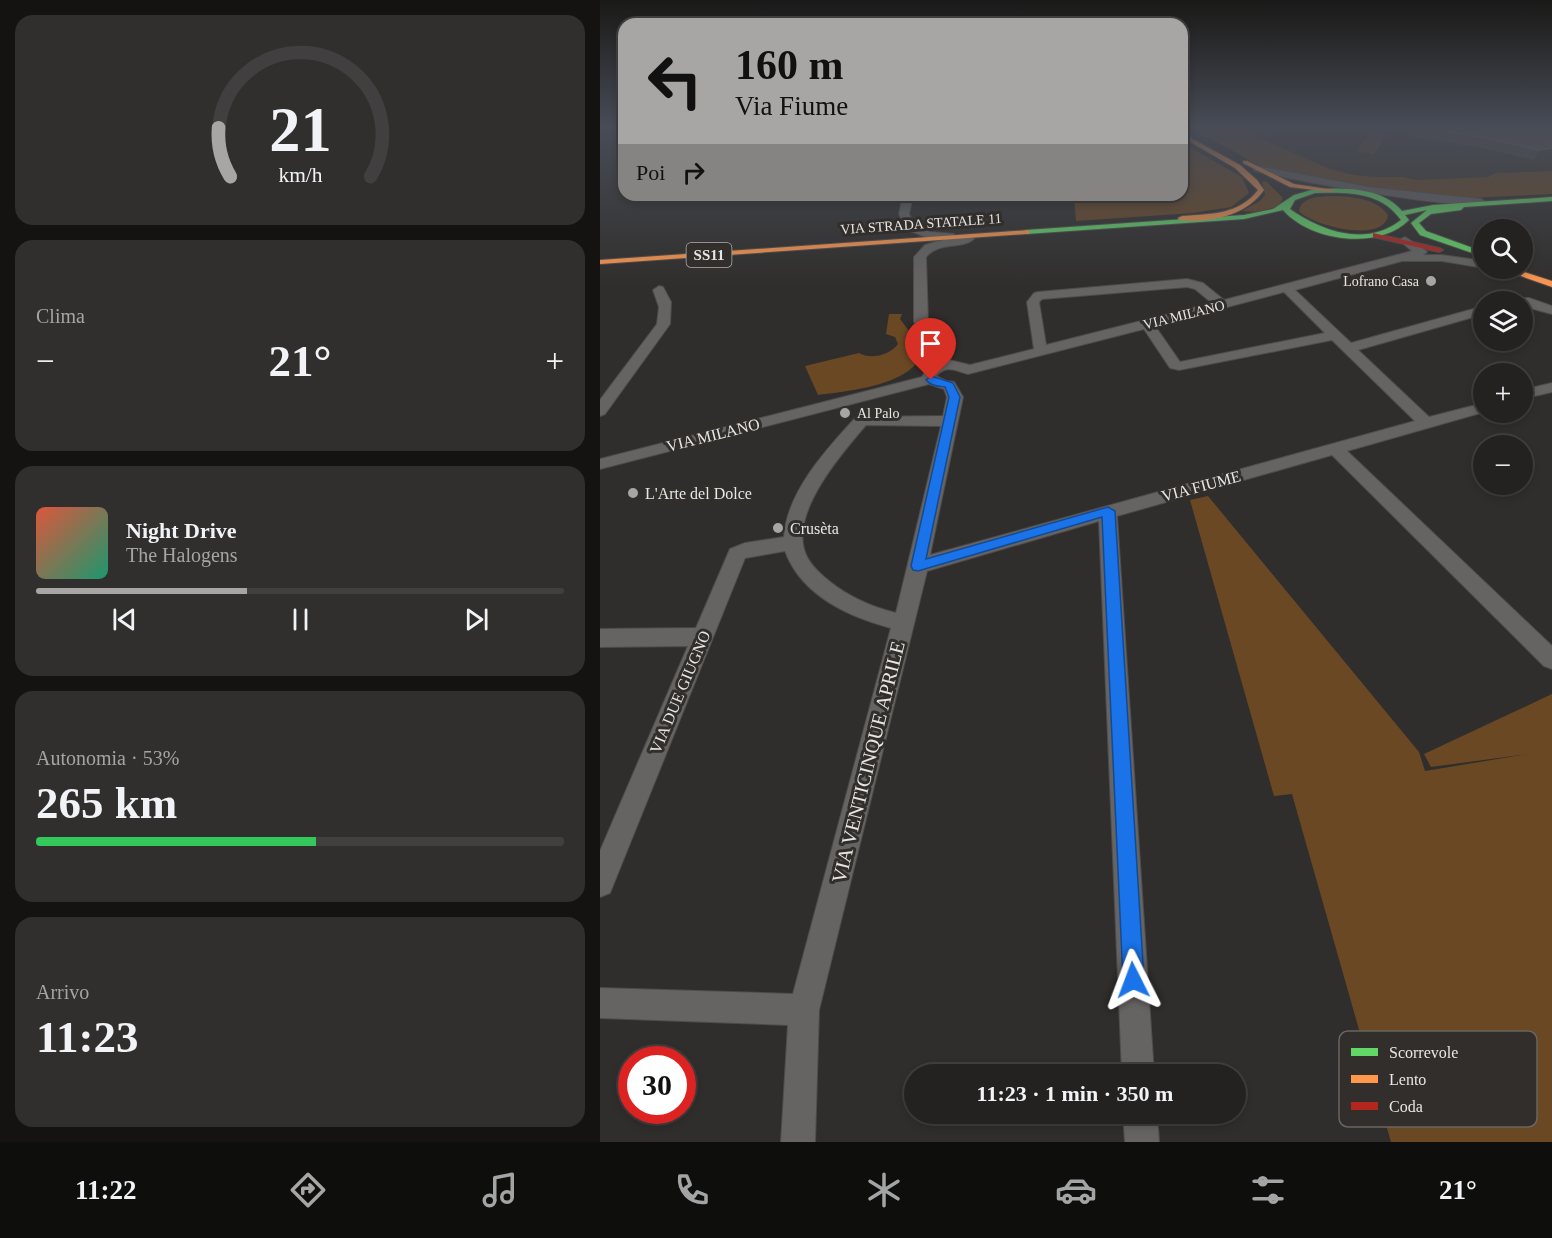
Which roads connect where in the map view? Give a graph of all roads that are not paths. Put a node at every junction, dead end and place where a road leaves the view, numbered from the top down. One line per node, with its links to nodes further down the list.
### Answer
1 (1256, 181): 15 (main road)
2 (1271, 181): 9 (main road)
3 (1283, 181): 5 (main road)
4 (1315, 181): 11 (street)
5 (1331, 190): 8 (main road); 9 (main road, VIA STRADA STATALE 11)
6 (1552, 199): 10 (main road)
7 (907, 201): 17 (street)
8 (1387, 201): 12 (main road); 14 (main road)
9 (1288, 202): 13 (main road, VIA STRADA STATALE 11); 16 (main road)
10 (1516, 202): 11 (main road); 22 (main road)
11 (1493, 203): 12 (main road)
12 (1456, 205): 14 (main road)
13 (1244, 217): 15 (main road, VIA STRADA STATALE 11); 16 (main road, VIA STRADA STATALE 11)
14 (1403, 219): 18 (main road); 23 (main road)
15 (1152, 224): 19 (main road, VIA STRADA STATALE 11)
16 (1305, 225): 18 (main road, VIA STRADA STATALE 11)
17 (910, 227): 19 (street); 21 (street)
18 (1376, 235): 20 (main road)
19 (981, 236): 21 (main road, VIA STRADA STATALE 11); 24 (street)
20 (1405, 240): 25 (street); 26 (main road)
21 (819, 247): 24 (street); 27 (main road, VIA STRADA STATALE 11 / SS11)
22 (1473, 252)
23 (1473, 253)
24 (920, 257): 43 (street)
25 (1400, 259): 28 (street, VIA MILANO); 33 (street, VIA MILANO)
26 (1473, 261)
27 (600, 262)
28 (1473, 262)
29 (1533, 274): 31 (main road)
30 (1533, 278): 32 (main road)
31 (1552, 278)
32 (1552, 284)
33 (1287, 288): 36 (street, VIA MILANO); 40 (street)
34 (660, 290): 50 (street)
35 (1533, 303): 37 (street)
36 (1222, 305): 39 (street, VIA MILANO); 42 (street)
37 (1552, 310)
38 (1473, 313): 41 (street)
39 (1147, 324): 40 (street); 42 (street, VIA MILANO)
40 (1334, 335): 41 (street)
41 (1348, 348): 52 (street)
42 (1043, 351): 44 (street, VIA MILANO)
43 (944, 364): 44 (street, VIA MILANO); 45 (street)
44 (968, 370): 46 (street, VIA MILANO)
45 (931, 380): 46 (street, VIA MILANO); 54 (street, VIA MILANO)
46 (949, 385): 51 (street, VIA VENTICINQUE APRILE)
47 (1552, 387): 48 (street)
48 (1533, 393)
49 (1473, 410): 52 (street, VIA FIUME)
50 (600, 411)
51 (950, 421): 56 (street); 57 (street, VIA VENTICINQUE APRILE)
52 (1426, 423): 53 (street, VIA FIUME)
53 (1335, 449): 55 (street, VIA FIUME); 61 (street)
54 (600, 464)
55 (1108, 511): 57 (street, VIA FIUME); 65 (street)
56 (793, 543): 58 (street); 59 (street, VIA DUE GIUGNO)
57 (918, 566): 58 (street, VIA VENTICINQUE APRILE)
58 (904, 624): 64 (street, VIA VENTICINQUE APRILE)
59 (703, 637): 60 (street); 62 (street, VIA DUE GIUGNO)
60 (600, 638)
61 (1552, 660)
62 (600, 883)
63 (600, 1004): 64 (street)
64 (804, 1010): 67 (street, VIA VENTICINQUE APRILE)
65 (1137, 1064)
66 (1141, 1124): 68 (street)
67 (798, 1142)
68 (1142, 1142)

